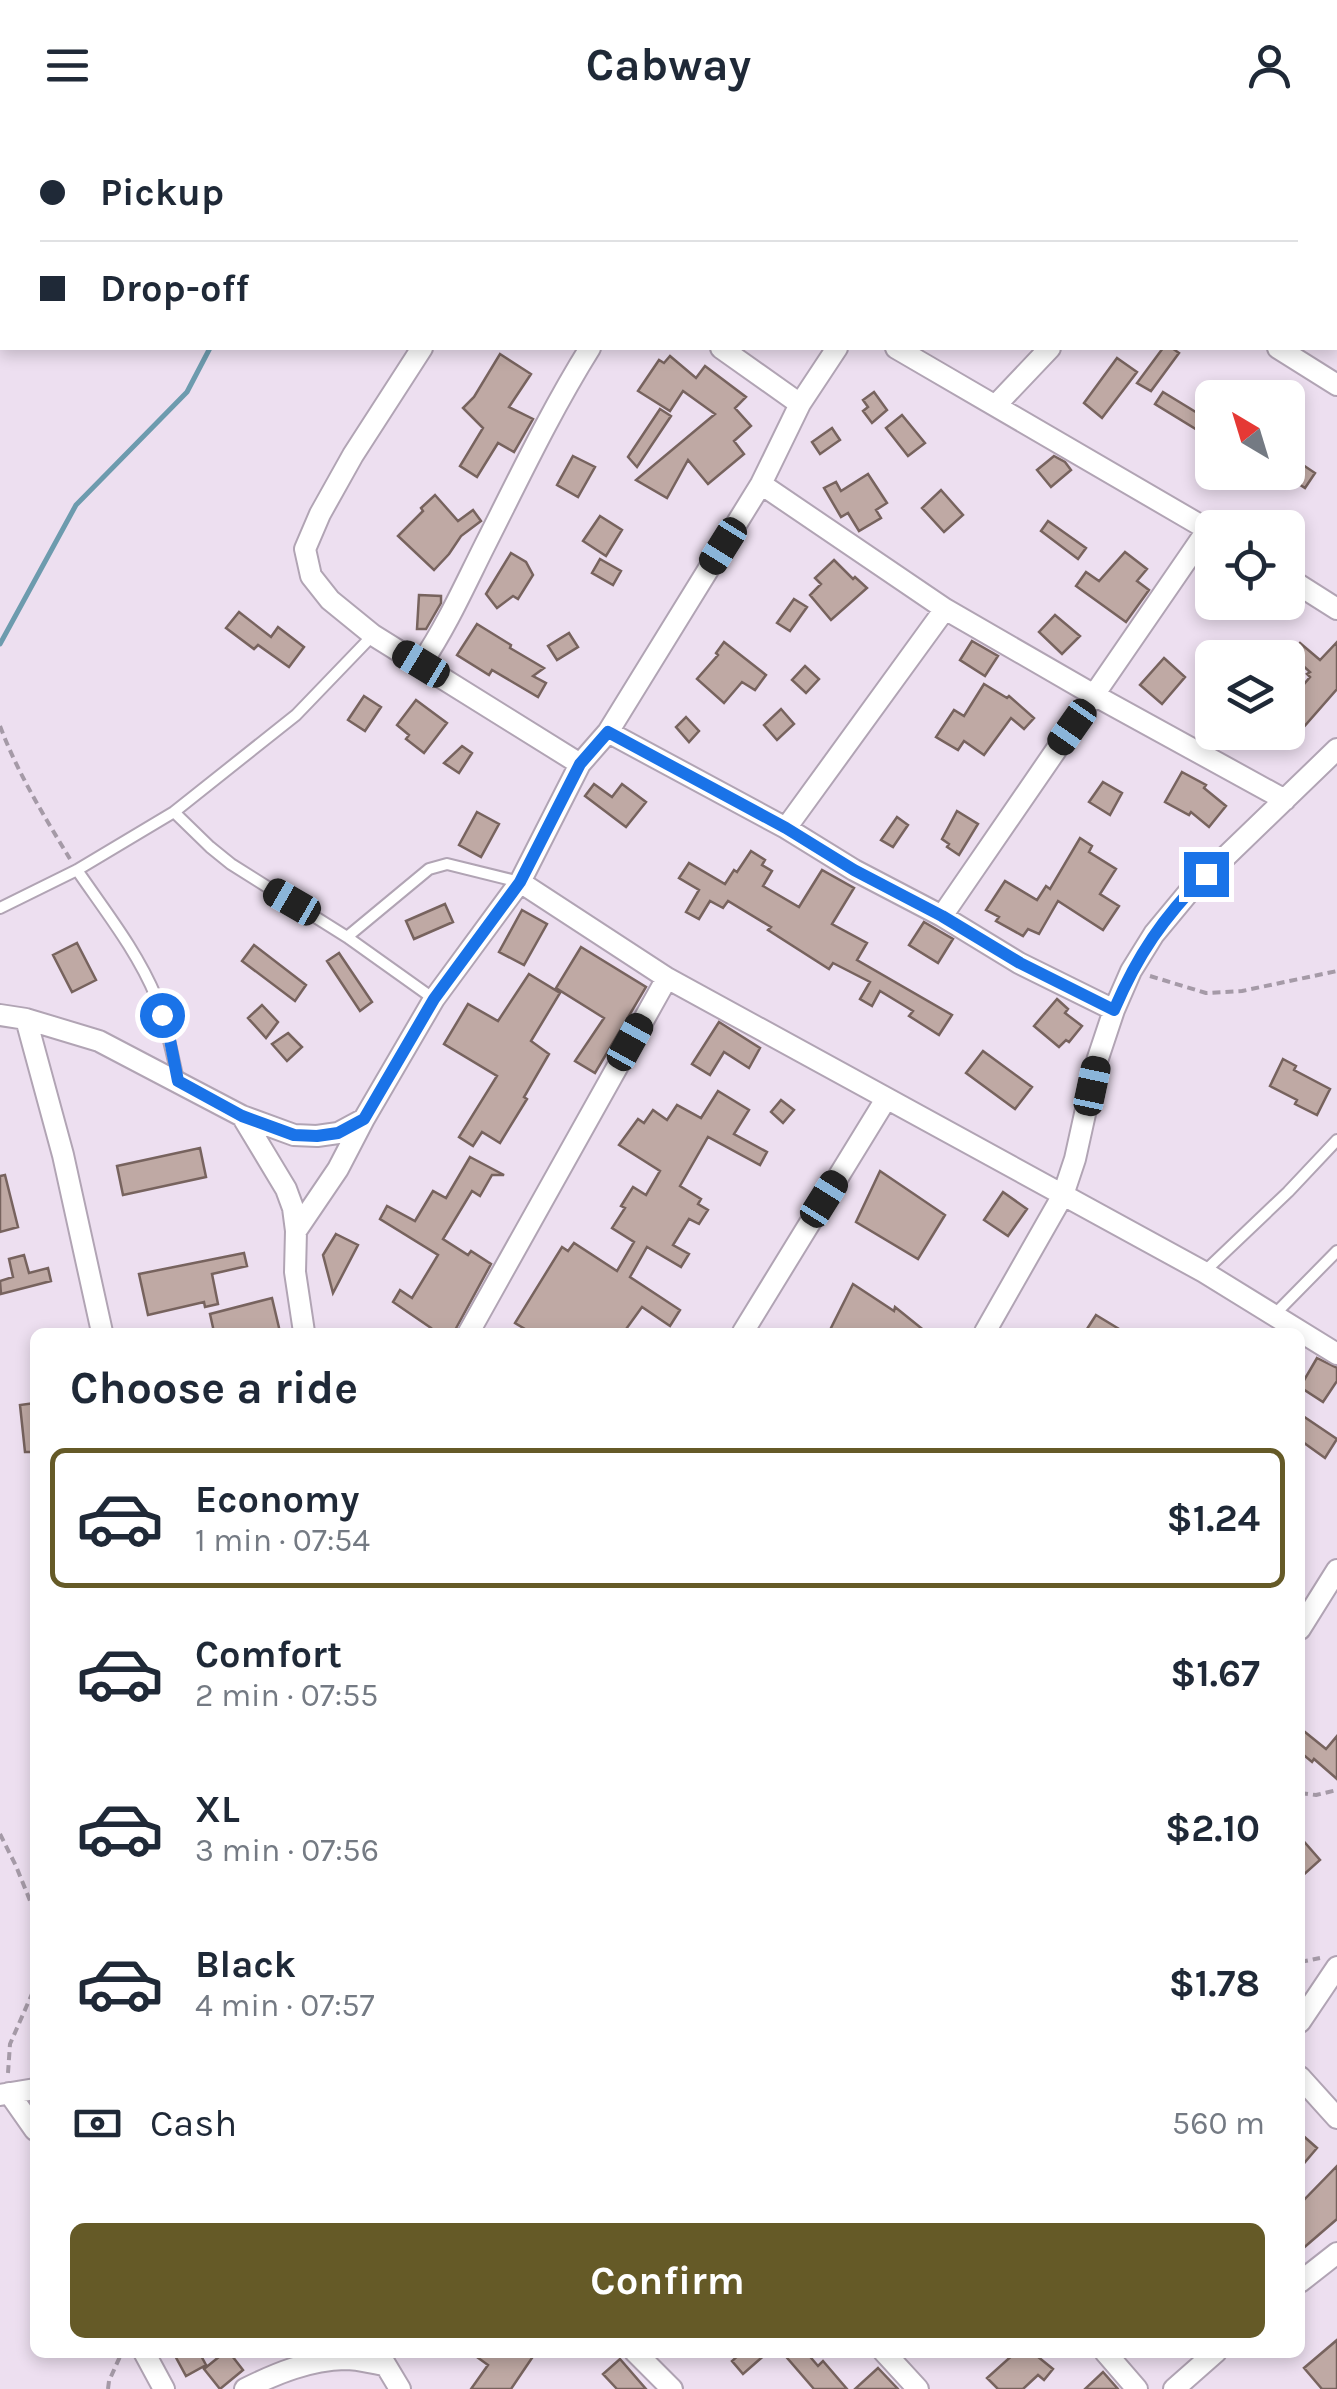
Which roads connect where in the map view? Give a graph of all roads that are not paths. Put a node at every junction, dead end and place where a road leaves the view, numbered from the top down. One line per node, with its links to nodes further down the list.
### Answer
1 (421, 350): 17 (street)
2 (589, 350): 18 (street)
3 (724, 350): 9 (street)
4 (836, 350): 9 (street)
5 (899, 350): 10 (street)
6 (1048, 350): 10 (street)
7 (1281, 350): 8 (street)
8 (1337, 385)
9 (800, 404): 11 (street)
10 (996, 406): 12 (street)
11 (762, 484): 15 (street); 20 (street)
12 (1195, 521)
13 (1195, 551): 19 (street)
14 (1305, 589): 16 (street)
15 (945, 609): 19 (street); 25 (street)
16 (1337, 609)
17 (373, 635): 18 (street); 24 (lane)
18 (421, 664): 22 (street)
19 (1094, 695): 23 (street); 29 (street)
20 (608, 732): 22 (street); 25 (street)
21 (1337, 749): 23 (street)
22 (580, 764): 27 (street)
23 (1285, 800): 33 (street)
24 (174, 812): 26 (lane); 30 (lane)
25 (786, 828): 29 (street)
26 (77, 870): 28 (lane); 36 (lane)
27 (520, 882): 30 (lane); 31 (street); 32 (street)
28 (0, 908)
29 (942, 916): 33 (street)
30 (346, 936): 32 (lane)
31 (666, 978): 37 (street); 48 (street)
32 (434, 999): 39 (street)
33 (1114, 1010): 41 (street)
34 (0, 1015): 35 (street)
35 (26, 1019): 36 (street); 46 (street)
36 (178, 1081): 38 (street)
37 (886, 1099): 41 (street); 49 (street)
38 (242, 1116): 39 (street); 42 (street)
39 (364, 1119): 42 (street)
40 (1337, 1140): 44 (lane)
41 (1063, 1195): 44 (street); 50 (street)
42 (296, 1231): 47 (street)
43 (1337, 1251): 45 (lane)
44 (1204, 1272): 45 (street)
45 (1270, 1323)
46 (101, 1328)
47 (303, 1328)
48 (471, 1328)
49 (745, 1328)
50 (987, 1328)
51 (1305, 1339): 52 (street)
52 (1337, 1354)
53 (1337, 1570): 54 (street)
54 (1305, 1621)
55 (1337, 1967): 56 (street)
56 (1305, 2015)
57 (1305, 2083): 60 (street)
58 (30, 2090): 59 (street)
59 (4, 2094): 61 (street)
60 (1337, 2118)
61 (30, 2124)
62 (1337, 2253): 63 (street)
63 (1305, 2278)
64 (147, 2358): 70 (street)
65 (381, 2358): 71 (street); 72 (street)
66 (641, 2358): 73 (street)
67 (890, 2358): 74 (street)
68 (1110, 2358): 75 (street)
69 (1209, 2358): 76 (street)
70 (164, 2389)
71 (245, 2389)
72 (400, 2389)
73 (672, 2389)
74 (918, 2389)
75 (1137, 2389)
76 (1174, 2389)

